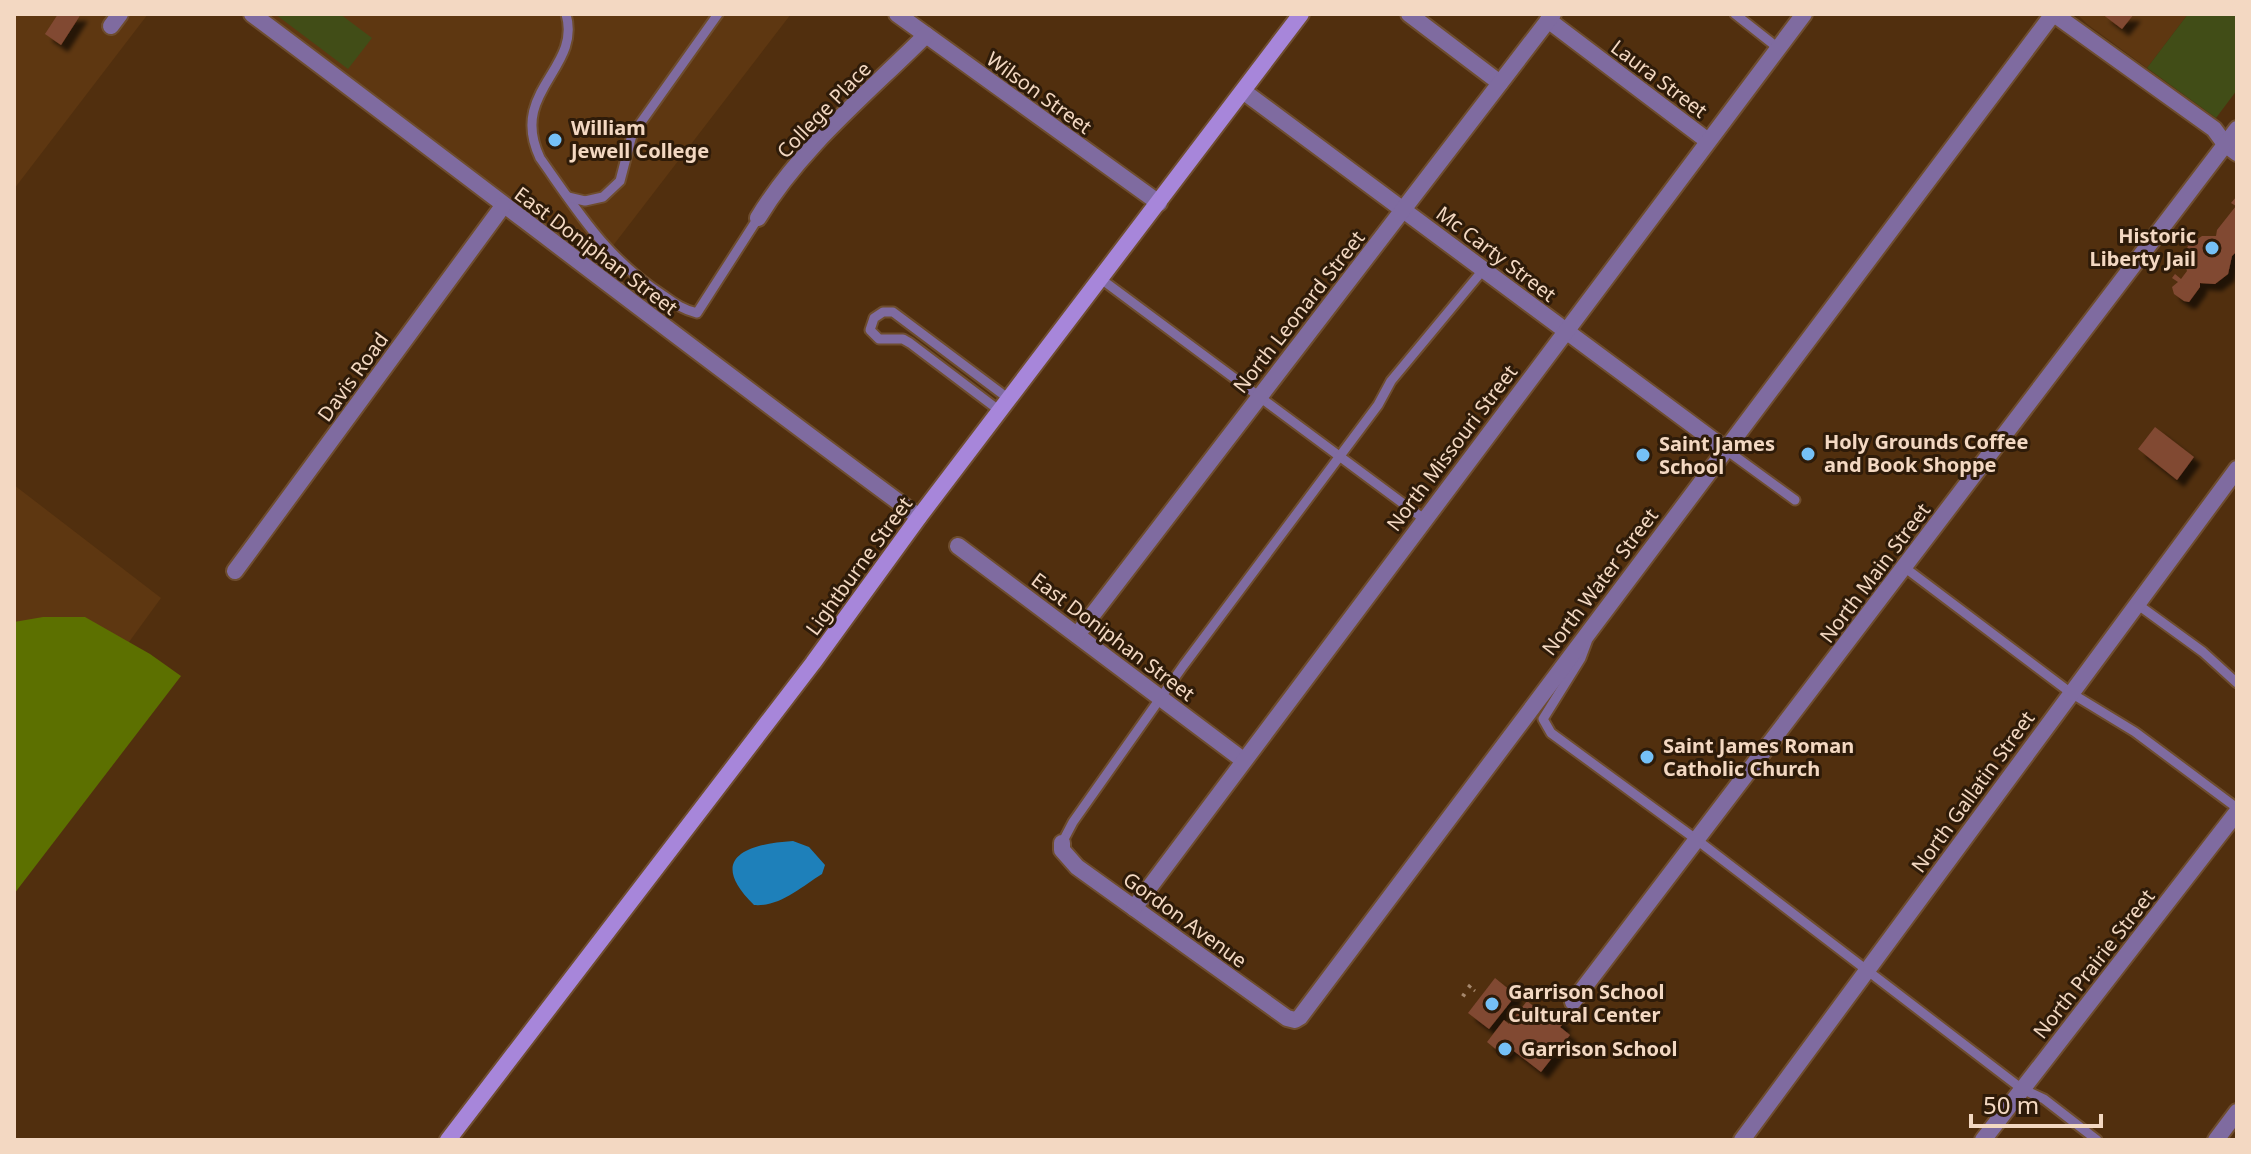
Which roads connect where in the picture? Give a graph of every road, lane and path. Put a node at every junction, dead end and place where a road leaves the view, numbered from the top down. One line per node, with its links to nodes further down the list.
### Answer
1 (252, 14): 20 (street, East Doniphan Street)
2 (566, 14): 18 (lane)
3 (718, 14): 18 (lane)
4 (897, 14): 11 (street, Wilson Street)
5 (1301, 14): 14 (main road, Lightburne Street)
6 (1409, 14): 13 (street)
7 (1735, 14): 12 (lane)
8 (1804, 14): 12 (street, North Missouri Street)
9 (2053, 14): 17 (street); 28 (street, North Water Street)
10 (1551, 17): 13 (street, North Leonard Street); 16 (street, Laura Street)
11 (926, 35): 19 (street, Wilson Street); 22 (street, College Place)
12 (1778, 48): 16 (street, North Missouri Street)
13 (1500, 83): 21 (street, North Leonard Street)
14 (1243, 91): 19 (main road, Lightburne Street); 21 (street, Mc Carty Street)
15 (2237, 129): 17 (street, North Main Street)
16 (1708, 141): 25 (street, North Missouri Street)
17 (2231, 148): 35 (street, North Main Street)
18 (568, 197): 22 (lane)
19 (1159, 203): 24 (main road, Lightburne Street)
20 (503, 206): 32 (street, East Doniphan Street); 36 (street, Davis Road)
21 (1403, 209): 23 (street, Mc Carty Street); 26 (street, North Leonard Street)
22 (758, 218)
23 (1483, 270): 25 (street, Mc Carty Street); 29 (lane)
24 (1101, 279): 26 (lane); 27 (main road, Lightburne Street)
25 (1565, 330): 28 (street, Mc Carty Street); 33 (street, North Missouri Street)
26 (1259, 397): 29 (lane); 39 (street, North Leonard Street)
27 (1004, 405): 27 (lane); 32 (main road, Lightburne Street)
28 (1725, 449): 31 (lane); 38 (street, North Water Street)
29 (1340, 457): 33 (lane); 42 (lane)
30 (2237, 469): 37 (street, North Gallatin Street)
31 (1795, 500)
32 (919, 517): 57 (main road, Lightburne Street)
33 (1424, 519): 43 (street, North Missouri Street)
34 (958, 546): 39 (street, East Doniphan Street)
35 (1904, 567): 41 (lane); 45 (street, North Main Street)
36 (235, 571)
37 (2137, 604): 40 (lane); 41 (street, North Gallatin Street)
38 (1594, 624): 45 (lane); 54 (street, North Water Street)
39 (1077, 635): 42 (street, East Doniphan Street)
40 (2237, 683)
41 (2071, 693): 44 (lane); 48 (street, North Gallatin Street)
42 (1161, 699): 43 (street, East Doniphan Street); 46 (lane)
43 (1243, 760): 47 (street, North Missouri Street)
44 (2237, 810): 55 (street, North Prairie Street)
45 (1697, 840): 48 (lane); 53 (street, North Main Street)
46 (1062, 843): 47 (street, Gordon Avenue)
47 (1134, 908): 54 (street, Gordon Avenue)
48 (1866, 972): 55 (lane); 58 (street, North Gallatin Street)
49 (1468, 985): 50 (path)
50 (1475, 991)
51 (1462, 994): 52 (path)
52 (1468, 998)
53 (1573, 1002)
54 (1295, 1020)
55 (2022, 1089): 59 (street, North Prairie Street); 60 (lane)
56 (2237, 1112): 61 (street)
57 (448, 1140)
58 (1742, 1140)
59 (1983, 1140)
60 (2097, 1140)
61 (2216, 1140)

